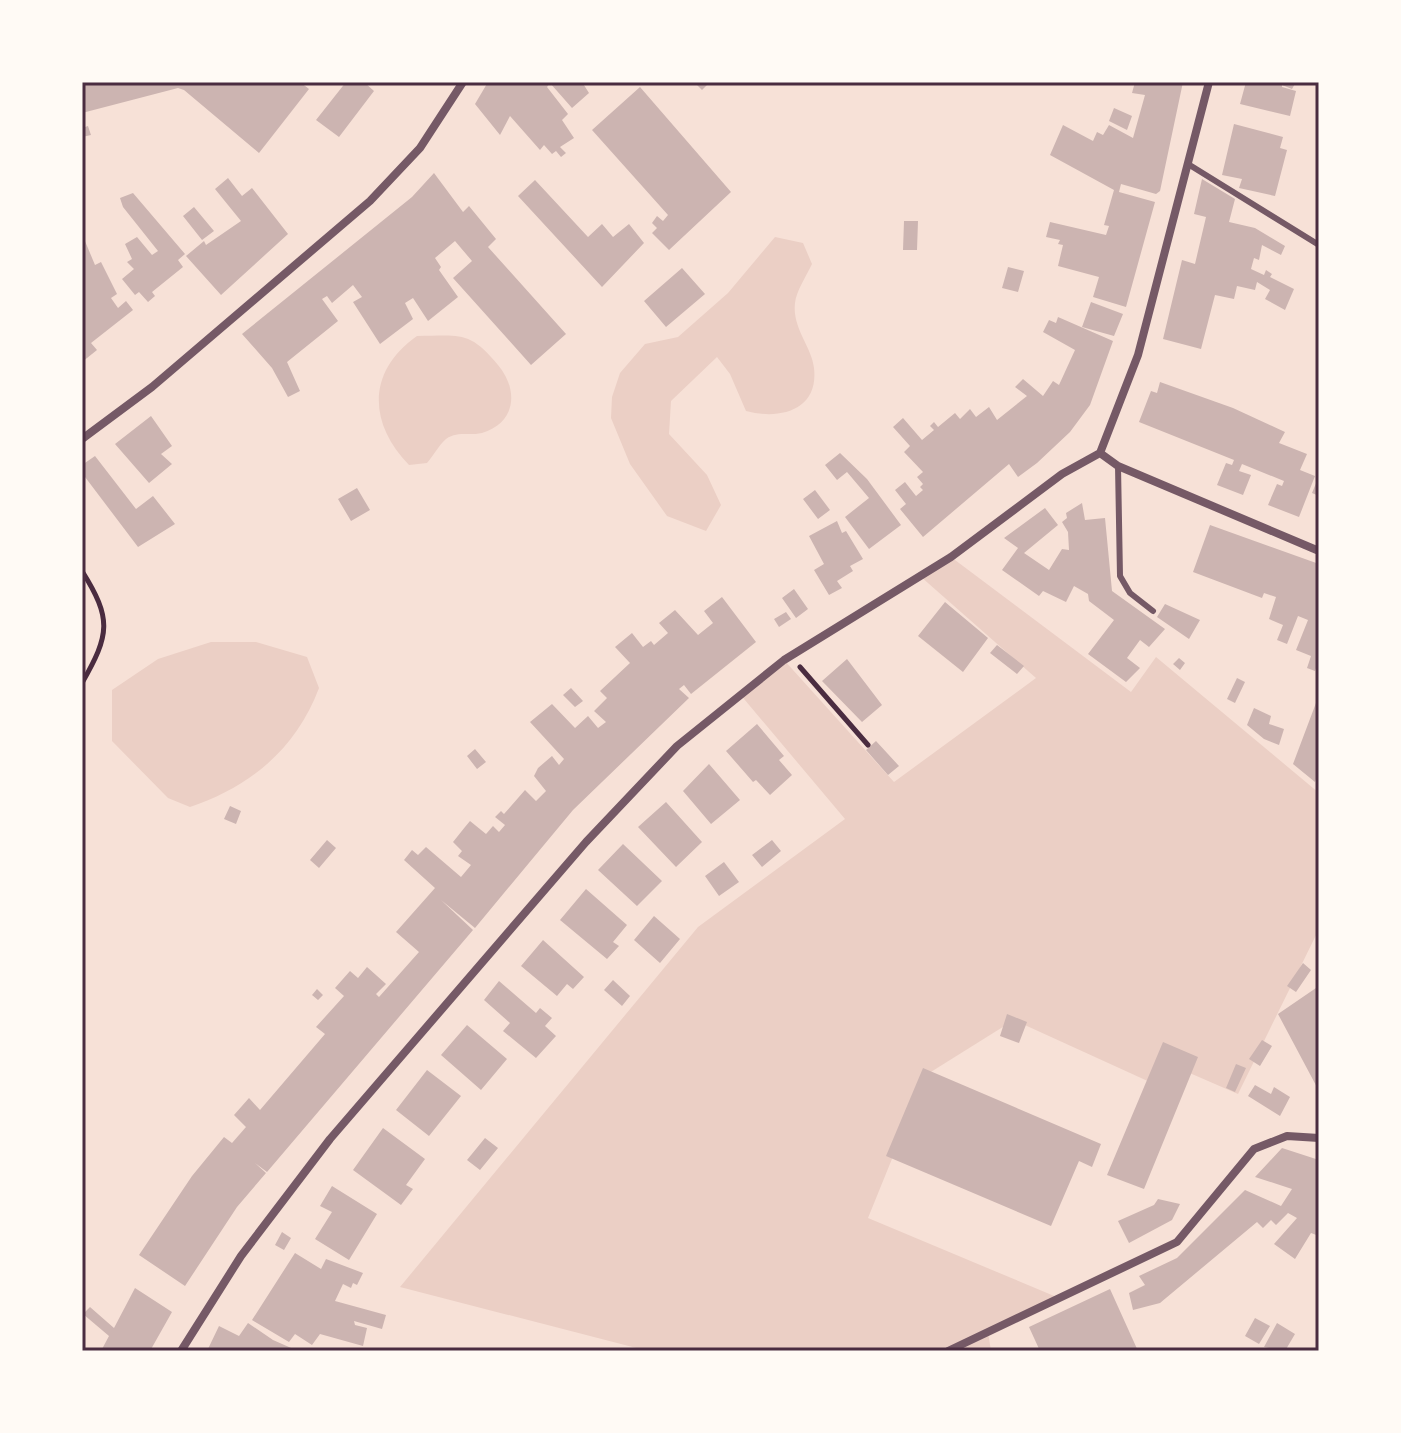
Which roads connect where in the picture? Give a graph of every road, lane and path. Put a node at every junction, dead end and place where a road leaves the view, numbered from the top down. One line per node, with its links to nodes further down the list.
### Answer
1 (463, 82): 5 (street)
2 (1209, 82): 3 (street)
3 (1188, 164): 4 (lane); 6 (street)
4 (1319, 245)
5 (82, 439)
6 (1100, 453): 7 (street); 11 (street)
7 (1118, 466): 8 (street); 10 (lane)
8 (1319, 551)
9 (82, 571): 12 (path)
10 (1153, 611)
11 (790, 656): 13 (path); 15 (street)
12 (82, 683)
13 (868, 745)
14 (1319, 1138): 16 (street)
15 (181, 1351)
16 (948, 1351)

